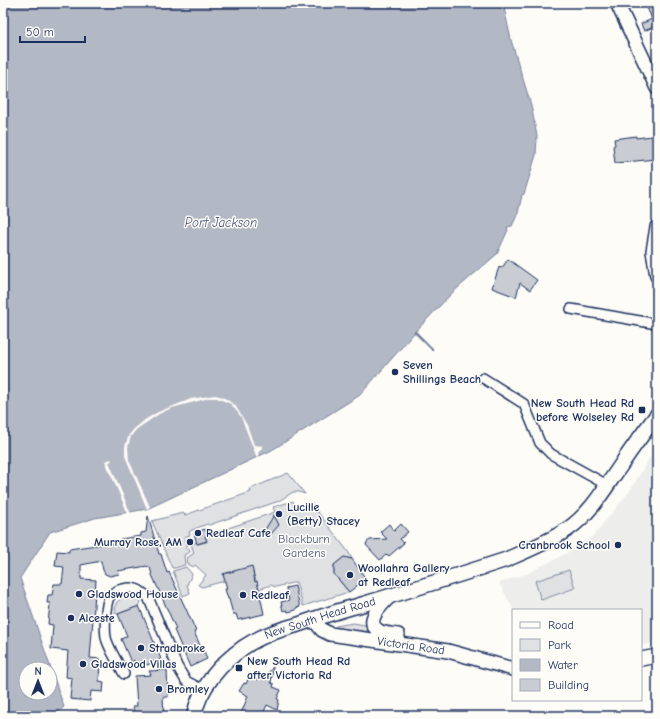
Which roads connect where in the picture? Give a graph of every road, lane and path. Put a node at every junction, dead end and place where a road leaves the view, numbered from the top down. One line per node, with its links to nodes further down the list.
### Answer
1 (617, 3): 2 (street)
2 (657, 88)
3 (657, 227): 4 (street)
4 (657, 276)
5 (571, 309): 6 (street)
6 (657, 324)
7 (483, 378): 9 (street)
8 (657, 415): 9 (main road, New South Head Road)
9 (607, 485): 10 (main road, New South Head Road)
10 (391, 595): 11 (main road, New South Head Road); 14 (street)
11 (313, 619): 14 (street, Victoria Road); 16 (main road, New South Head Road)
12 (657, 656): 13 (street)
13 (642, 660)
14 (510, 668)
15 (124, 674): 16 (street)
16 (202, 690): 17 (main road, New South Head Road)
17 (194, 716)

